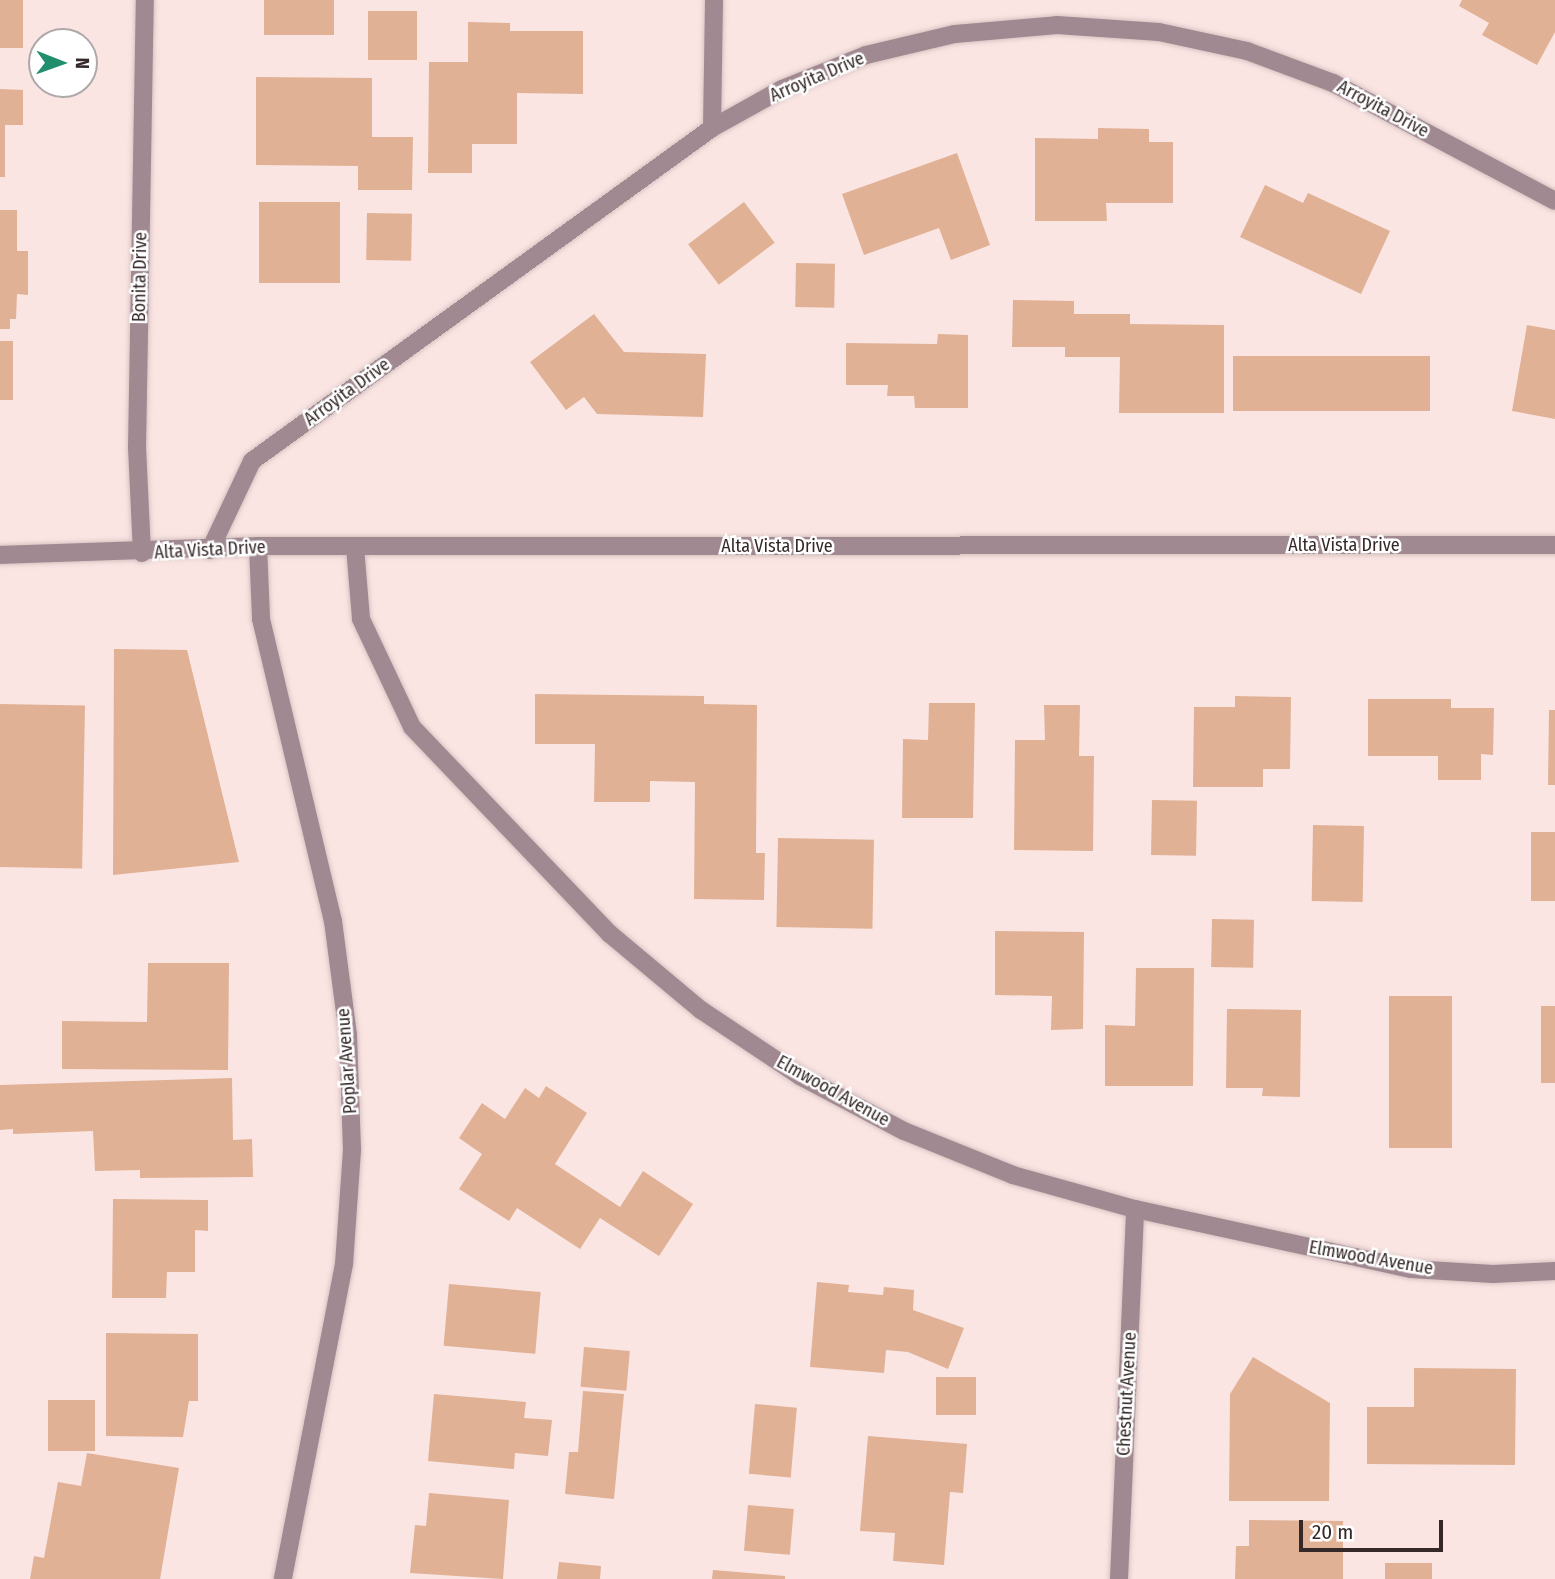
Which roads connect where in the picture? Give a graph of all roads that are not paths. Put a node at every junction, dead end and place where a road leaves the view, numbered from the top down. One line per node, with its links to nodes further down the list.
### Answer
1 (145, 0): 9 (street, Bonita Drive)
2 (714, 0): 3 (street)
3 (712, 128): 4 (street, Arroyita Drive); 8 (street, Arroyita Drive)
4 (1555, 201)
5 (1555, 545): 7 (street, Alta Vista Drive)
6 (258, 546): 7 (street, Alta Vista Drive); 8 (street, Alta Vista Drive); 13 (street, Poplar Avenue)
7 (355, 547): 11 (street, Elmwood Avenue)
8 (210, 550): 9 (street, Alta Vista Drive)
9 (142, 553): 10 (street, Alta Vista Drive)
10 (0, 555)
11 (1135, 1209): 12 (street, Elmwood Avenue); 14 (street, Chestnut Avenue)
12 (1555, 1271)
13 (283, 1579)
14 (1119, 1579)

